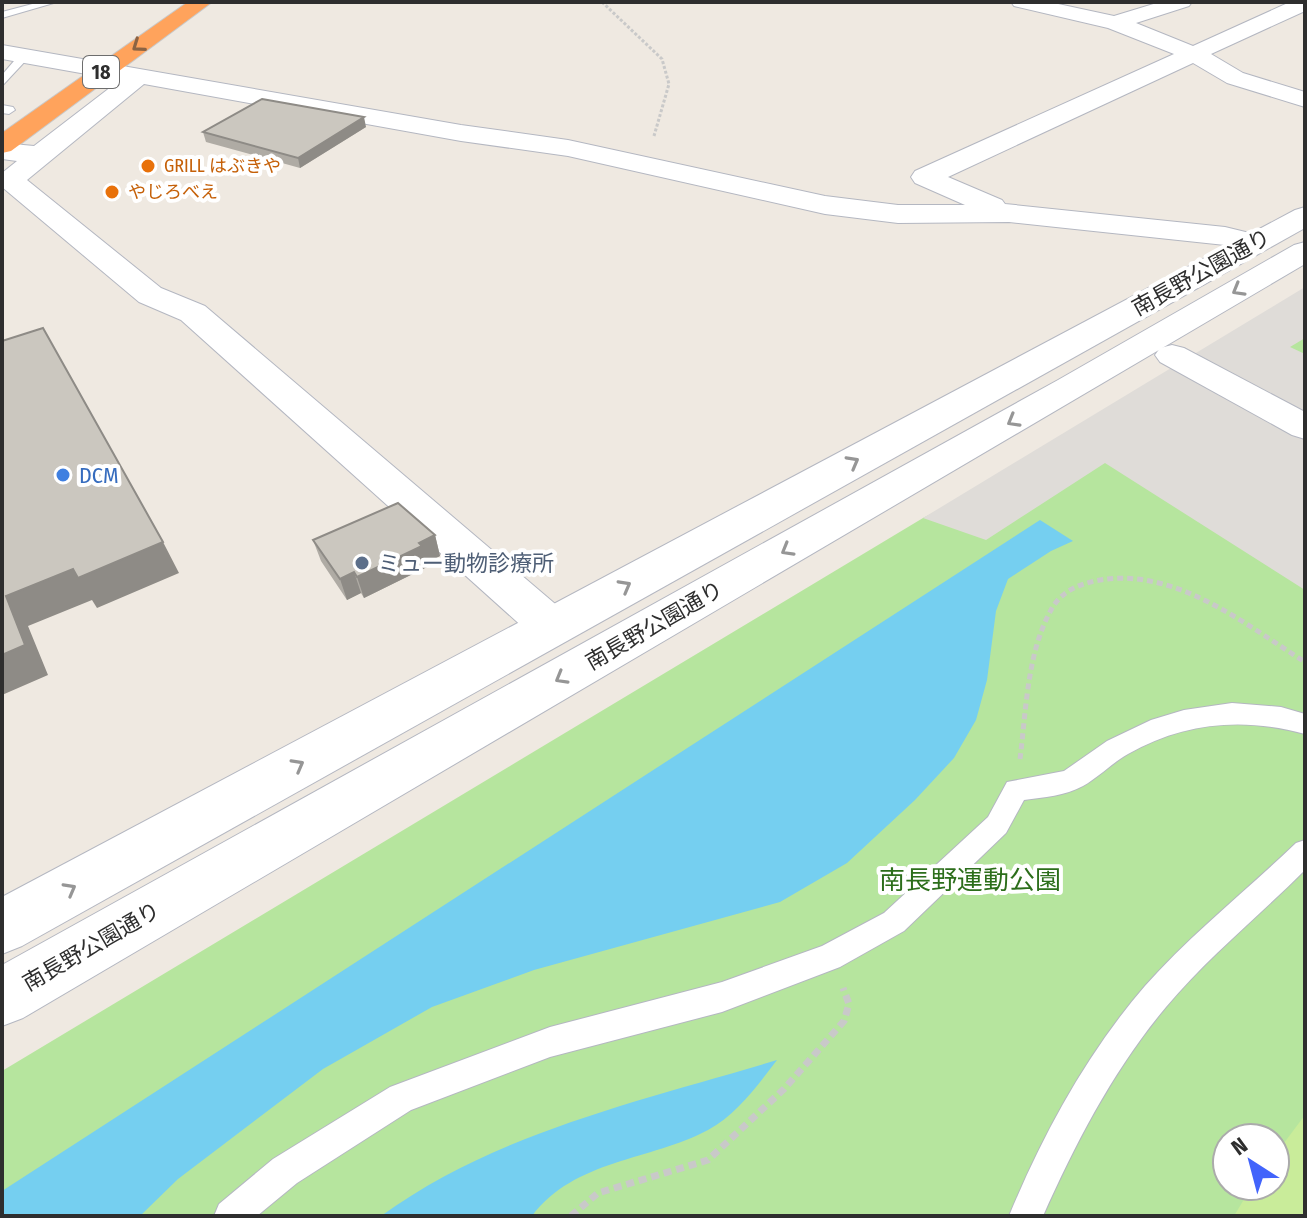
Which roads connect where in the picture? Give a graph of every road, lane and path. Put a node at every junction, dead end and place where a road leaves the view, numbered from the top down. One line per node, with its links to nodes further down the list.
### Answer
1 (52, 2): 8 (lane)
2 (168, 2): 12 (highway, 18)
3 (202, 2): 13 (highway, 18, one-way to 13)
4 (602, 2): 21 (path)
5 (1021, 2): 9 (street)
6 (1182, 2): 9 (street)
7 (1305, 3): 11 (street)
8 (2, 15)
9 (1115, 23): 11 (street)
10 (13, 54): 12 (street); 15 (lane)
11 (1194, 54): 17 (street); 22 (street)
12 (73, 66): 13 (street); 16 (highway, 18)
13 (104, 70): 14 (street); 18 (highway, 18)
14 (140, 76): 20 (street); 21 (street)
15 (2, 82)
16 (48, 83)
17 (1305, 100)
18 (2, 145)
19 (2, 151): 20 (street)
20 (40, 155): 28 (street)
21 (645, 167): 22 (street)
22 (1009, 213): 24 (street)
23 (1305, 216): 24 (street, 南長野公園通り)
24 (1255, 243): 28 (street, 南長野公園通り, one-way to 24)
25 (1305, 251): 35 (street, 南長野公園通り, one-way to 35)
26 (1172, 355): 27 (street)
27 (1305, 427)
28 (551, 626): 33 (street, 南長野公園通り, one-way to 28)
29 (1305, 662): 31 (path)
30 (1305, 724): 31 (lane)
31 (1016, 790): 34 (lane)
32 (1305, 852): 38 (lane)
33 (2, 927)
34 (830, 957): 36 (lane); 37 (path)
35 (2, 997)
36 (231, 1216)
37 (571, 1216)
38 (1026, 1216)

